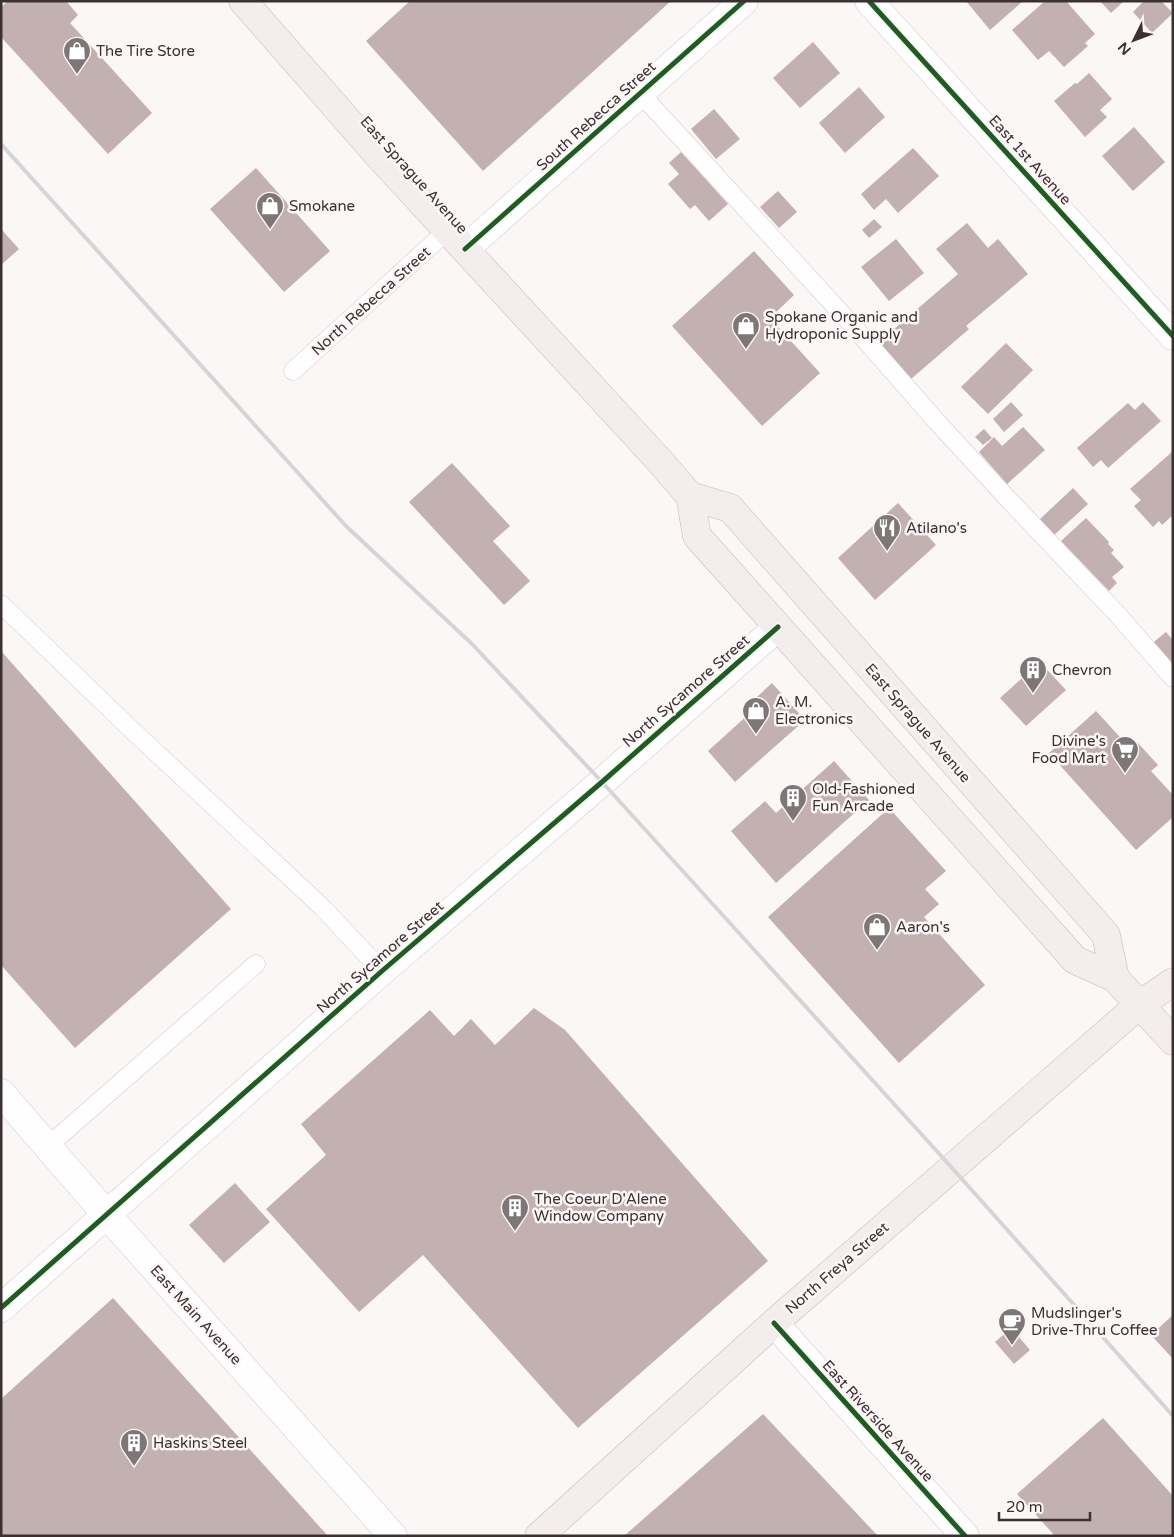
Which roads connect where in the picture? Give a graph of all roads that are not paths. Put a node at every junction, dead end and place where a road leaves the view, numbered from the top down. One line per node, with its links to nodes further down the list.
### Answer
1 (243, 1): 5 (main road, East Sprague Avenue)
2 (744, 1): 4 (street, South Rebecca Street)
3 (868, 1): 6 (street, East 1st Avenue)
4 (640, 93): 5 (street, South Rebecca Street); 11 (lane)
5 (457, 240): 7 (lane, North Rebecca Street); 8 (main road, East Sprague Avenue)
6 (1173, 336)
7 (294, 371)
8 (690, 496): 10 (main road, East Sprague Avenue); 15 (main road, East Sprague Avenue)
9 (1, 604): 14 (lane)
10 (778, 627): 14 (street, North Sycamore Street); 15 (main road, East Sprague Avenue)
11 (1173, 678)
12 (256, 964): 20 (lane)
13 (1173, 969): 17 (main road)
14 (382, 971): 21 (street, North Sycamore Street)
15 (1115, 978): 17 (main road, East Sprague Avenue)
16 (1173, 982): 17 (main road)
17 (1139, 1005): 18 (main road, East Sprague Avenue); 23 (main road, North Freya Street)
18 (1173, 1041)
19 (1, 1093): 20 (street, East Main Avenue)
20 (48, 1146): 21 (street, East Main Avenue)
21 (107, 1215): 22 (street, North Sycamore Street); 24 (street, East Main Avenue)
22 (1, 1308)
23 (774, 1323): 25 (main road, North Freya Street); 26 (street, East Riverside Avenue)
24 (393, 1536)
25 (539, 1536)
26 (964, 1536)

